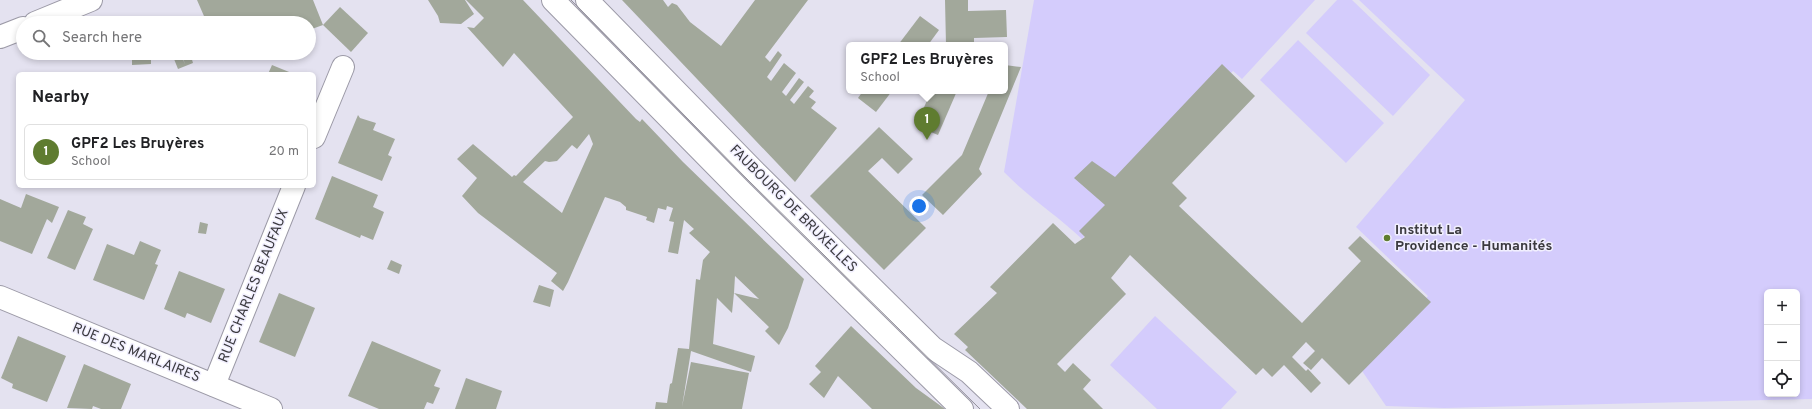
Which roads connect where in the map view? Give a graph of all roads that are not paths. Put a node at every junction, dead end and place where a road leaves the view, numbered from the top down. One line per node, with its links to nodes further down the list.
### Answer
1 (91, 0): 4 (street)
2 (554, 0): 13 (street, FAUBOURG DE BRUXELLES)
3 (587, 0): 14 (street, FAUBOURG DE BRUXELLES)
4 (52, 16)
5 (16, 31): 6 (street)
6 (0, 37)
7 (343, 67): 8 (street)
8 (316, 132)
9 (293, 188): 11 (street, RUE CHARLES BEAUFAUX)
10 (0, 297): 11 (street, RUE DES MARLAIRES)
11 (214, 385): 12 (street, RUE DES MARLAIRES)
12 (271, 409)
13 (962, 409)
14 (1008, 409)

